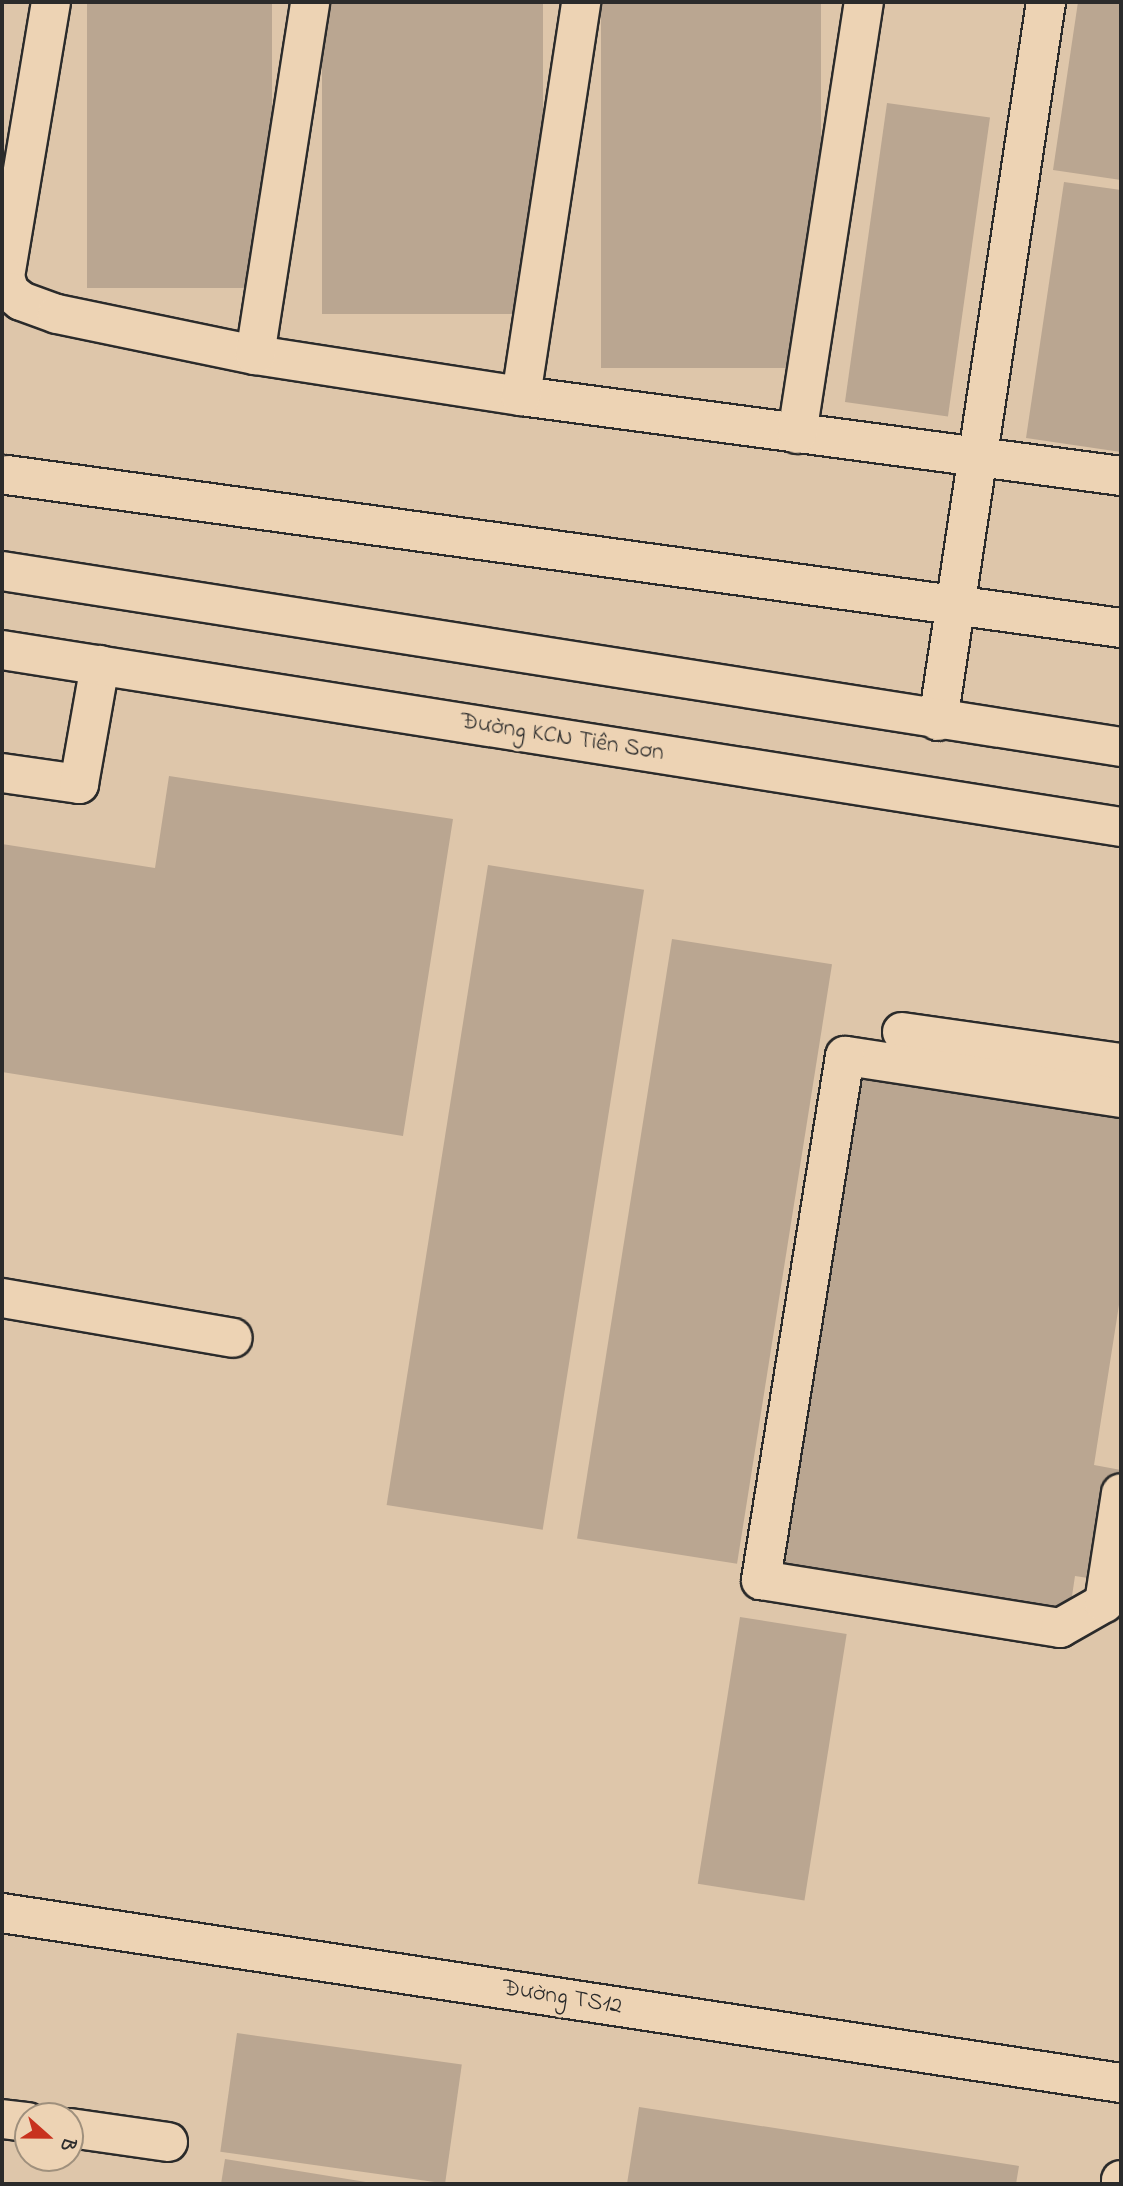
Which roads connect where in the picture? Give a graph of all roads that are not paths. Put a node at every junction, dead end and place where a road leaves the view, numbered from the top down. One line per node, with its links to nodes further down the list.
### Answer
1 (51, 2): 6 (main road)
2 (310, 2): 6 (main road)
3 (581, 2): 7 (main road)
4 (864, 2): 8 (main road)
5 (1046, 2): 9 (main road)
6 (255, 355): 7 (main road)
7 (521, 397): 8 (main road)
8 (797, 434): 9 (main road)
9 (980, 458): 11 (main road); 13 (main road)
10 (7, 475): 13 (main road)
11 (1121, 476)
12 (2, 571): 17 (main road)
13 (957, 606): 14 (main road); 17 (main road)
14 (1121, 628)
15 (2, 650): 16 (main road, Đường KCN Tiên Sơn)
16 (100, 665): 19 (main road); 20 (main road, Đường KCN Tiên Sơn)
17 (938, 721): 18 (main road)
18 (1121, 747)
19 (2, 773)
20 (1121, 827)
21 (902, 1032): 22 (main road)
22 (1121, 1063)
23 (1121, 1098): 26 (main road)
24 (2, 1298): 25 (main road)
25 (233, 1338)
26 (1121, 1493)
27 (2, 1913): 28 (main road, Đường TS12)
28 (1121, 2083)
29 (84, 2130): 30 (main road)
30 (168, 2142)

